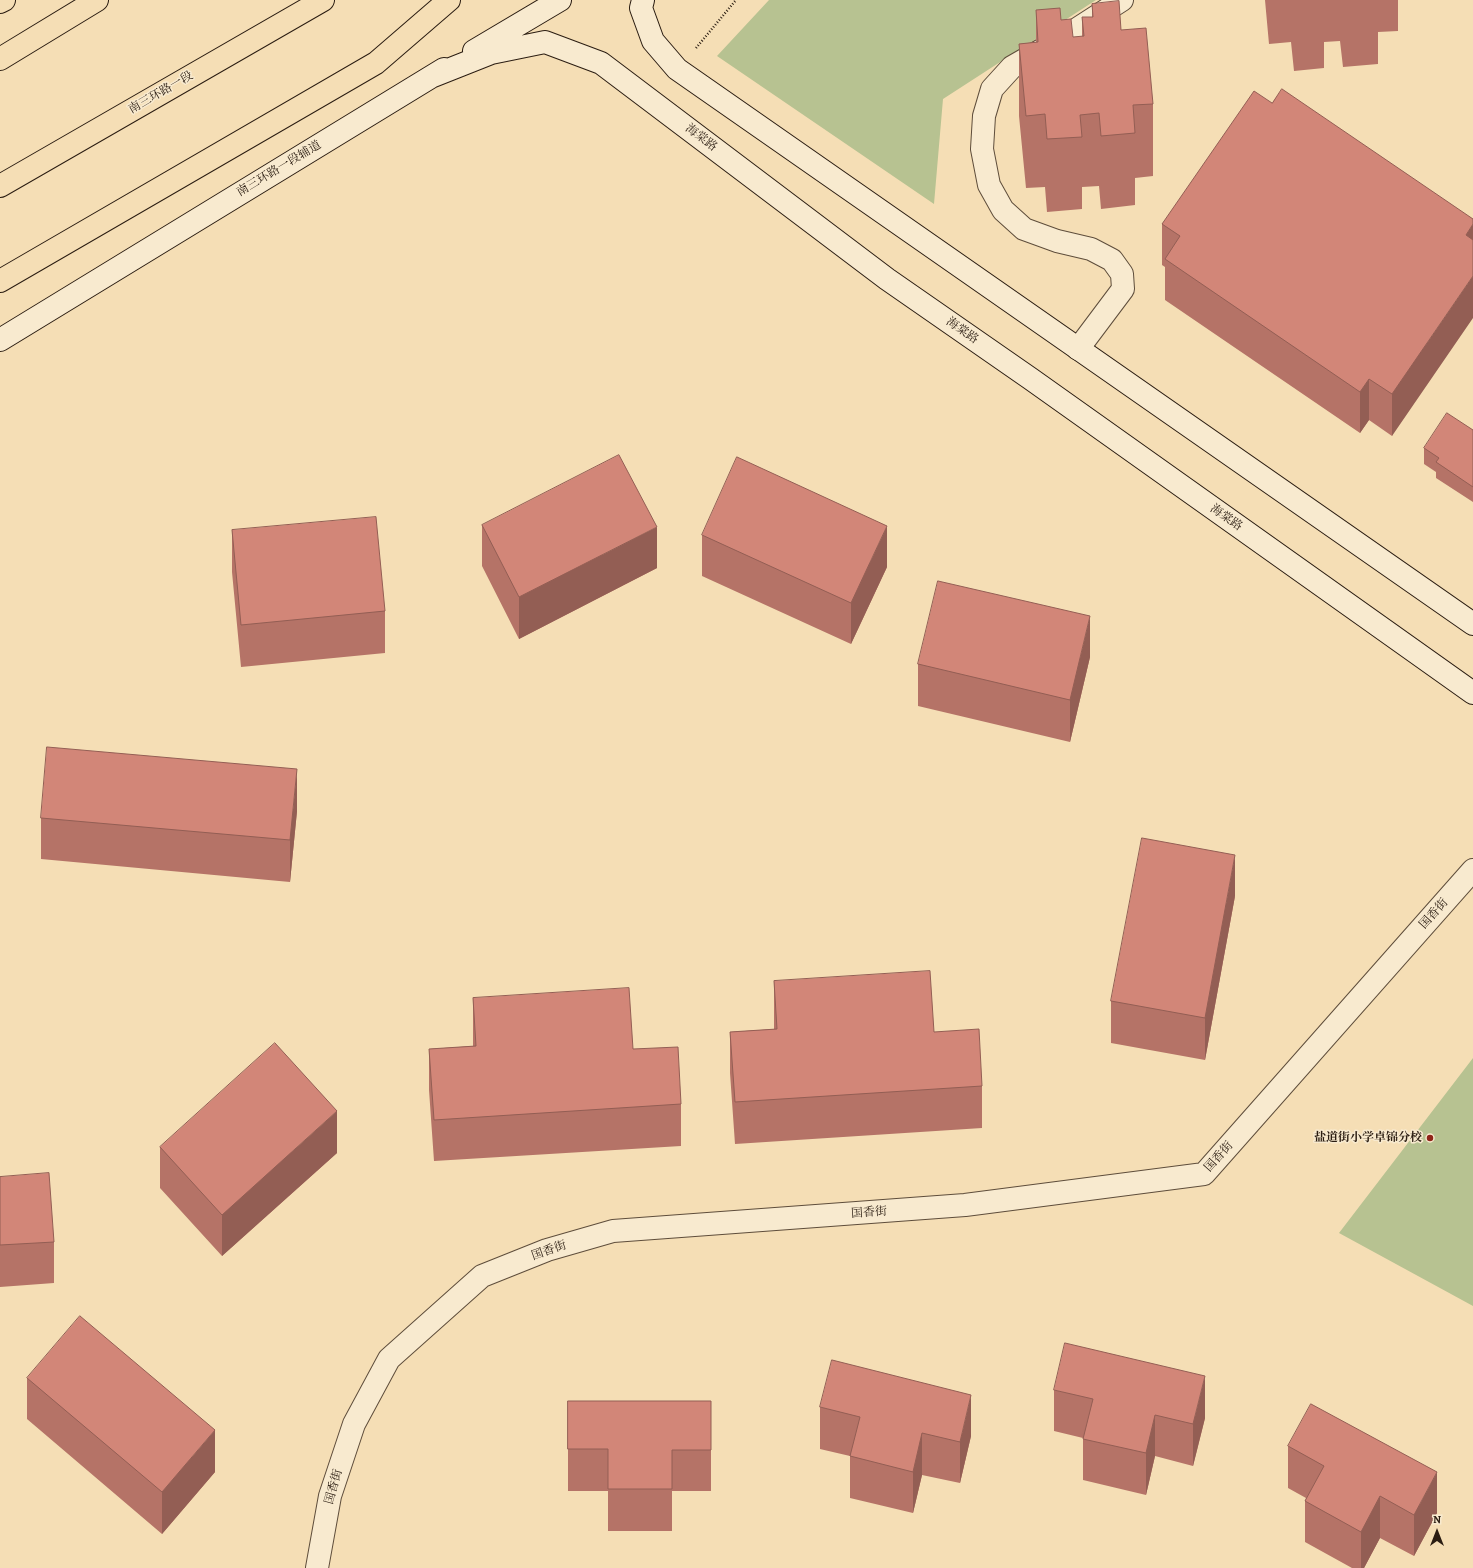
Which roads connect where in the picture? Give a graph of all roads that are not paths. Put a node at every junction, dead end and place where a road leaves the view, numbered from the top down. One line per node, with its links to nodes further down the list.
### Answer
1 (4, 0): 8 (highway)
2 (97, 0): 9 (highway)
3 (322, 0): 11 (highway, 南三环路一段)
4 (449, 0): 12 (highway)
5 (560, 0): 10 (main road, 南三环路一段辅道)
6 (643, 0): 14 (main road)
7 (1122, 0): 14 (main road)
8 (0, 2)
9 (0, 59)
10 (433, 76): 13 (main road, 南三环路一段辅道); 16 (main road, 海棠路)
11 (0, 186)
12 (0, 281)
13 (0, 340)
14 (1078, 349): 15 (main road)
15 (1473, 624)
16 (1473, 693)
17 (1473, 870): 18 (main road, 国香街)
18 (317, 1568)

